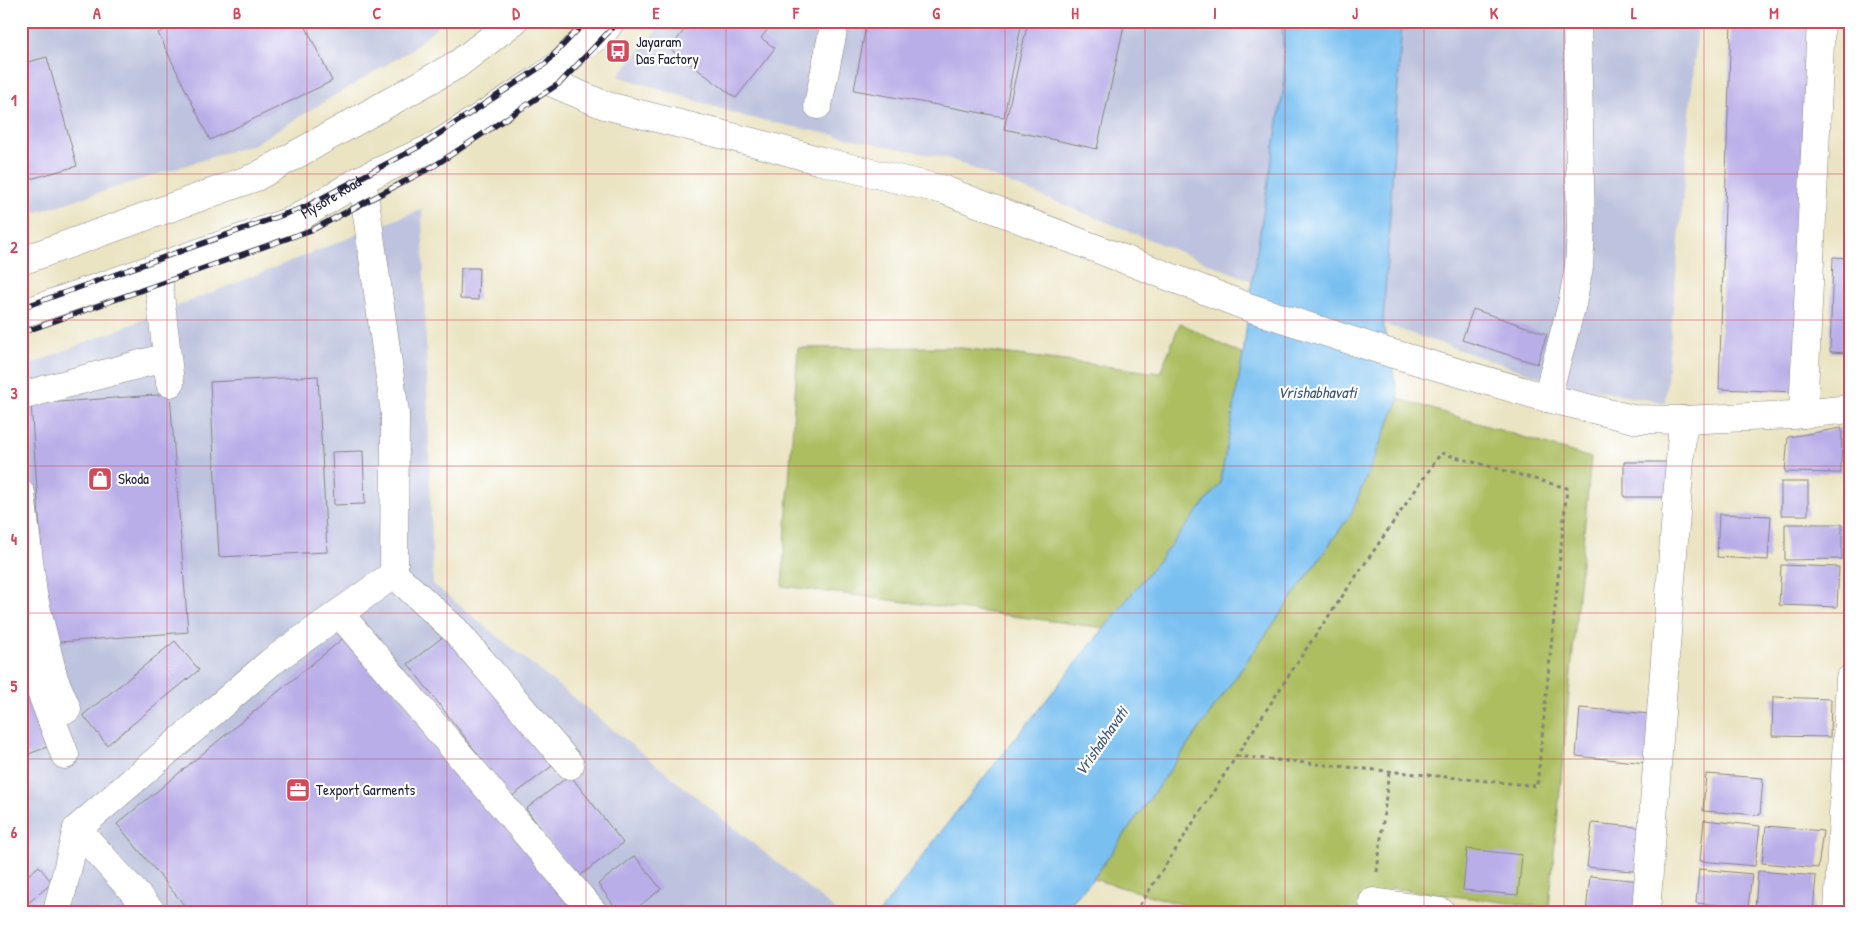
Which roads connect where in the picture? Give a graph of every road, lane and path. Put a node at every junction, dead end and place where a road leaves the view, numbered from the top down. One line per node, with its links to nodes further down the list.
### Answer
1 (514, 21): 9 (main road)
2 (611, 21): 6 (main road, Mysore Road)
3 (835, 21): 7 (main road)
4 (1577, 21): 15 (main road)
5 (1821, 21): 17 (main road)
6 (541, 78): 8 (main road, Mysore Road); 15 (main road)
7 (818, 105)
8 (362, 179): 10 (main road, Mysore Road); 20 (main road)
9 (21, 261)
10 (157, 268): 11 (main road, Mysore Road); 12 (main road)
11 (21, 314)
12 (167, 357): 13 (main road); 14 (main road)
13 (170, 383)
14 (21, 396)
15 (1547, 398): 18 (main road)
16 (1850, 408): 17 (main road)
17 (1803, 414): 18 (main road)
18 (1683, 420): 36 (main road)
19 (21, 494): 24 (main road)
20 (394, 574): 21 (main road); 27 (main road)
21 (339, 613): 29 (main road); 33 (main road)
22 (21, 639): 25 (main road)
23 (1850, 679): 37 (main road)
24 (67, 709)
25 (65, 755)
26 (1236, 756): 28 (path); 28 (path); 34 (path)
27 (570, 765)
28 (1389, 771): 30 (path)
29 (77, 829): 31 (main road); 32 (main road)
30 (1373, 902): 35 (main road)
31 (57, 912)
32 (152, 912)
33 (593, 912)
34 (1135, 912)
35 (1442, 912)
36 (1646, 912)
37 (1838, 912)

